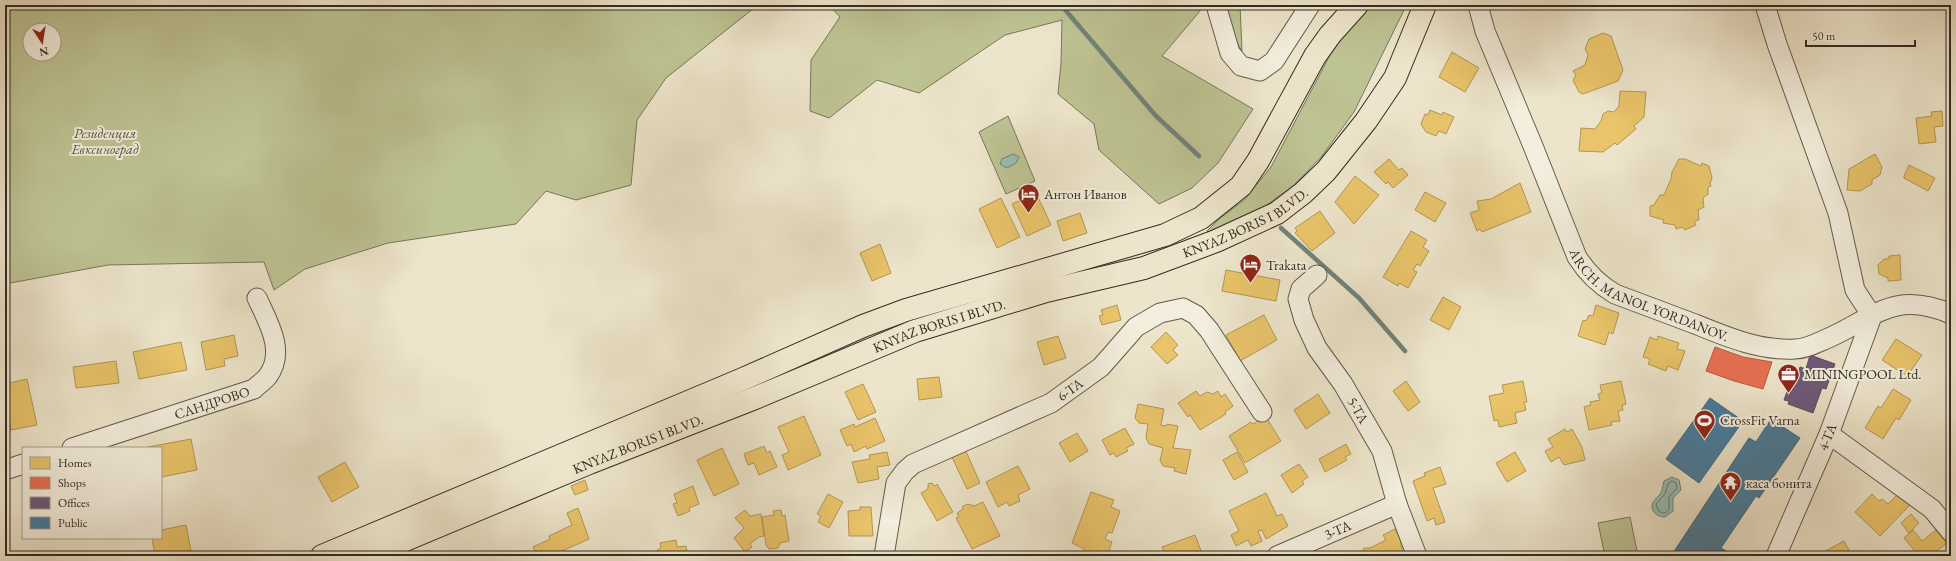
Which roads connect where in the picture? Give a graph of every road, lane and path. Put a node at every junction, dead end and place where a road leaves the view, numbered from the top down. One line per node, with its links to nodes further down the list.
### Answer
1 (1216, 5): 2 (street)
2 (1310, 5)
3 (1357, 5): 21 (highway, KNYAZ BORIS I BLVD.)
4 (1425, 5): 22 (highway, KNYAZ BORIS I BLVD.)
5 (1466, 5): 8 (street, ARCH. MANOL YORDANOV.)
6 (1478, 5): 8 (street, ARCH. MANOL YORDANOV.)
7 (1765, 5): 12 (street)
8 (1485, 31): 12 (street, ARCH. MANOL YORDANOV.)
9 (1317, 275): 18 (street, 5-ТА)
10 (257, 298): 15 (street, САНДРОВО)
11 (1951, 314): 12 (street, ARCH. MANOL YORDANOV.)
12 (1872, 316): 14 (street, 4-ТА)
13 (1262, 412): 23 (street, 6-ТА)
14 (1829, 434): 19 (street); 20 (street, 4-ТА)
15 (75, 447)
16 (22, 464): 17 (street)
17 (5, 470)
18 (1397, 504): 24 (street, 3-ТА); 25 (street, 5-ТА)
19 (1951, 532)
20 (1780, 554)
21 (322, 556)
22 (367, 556)
23 (884, 556)
24 (1277, 556)
25 (1417, 556)

